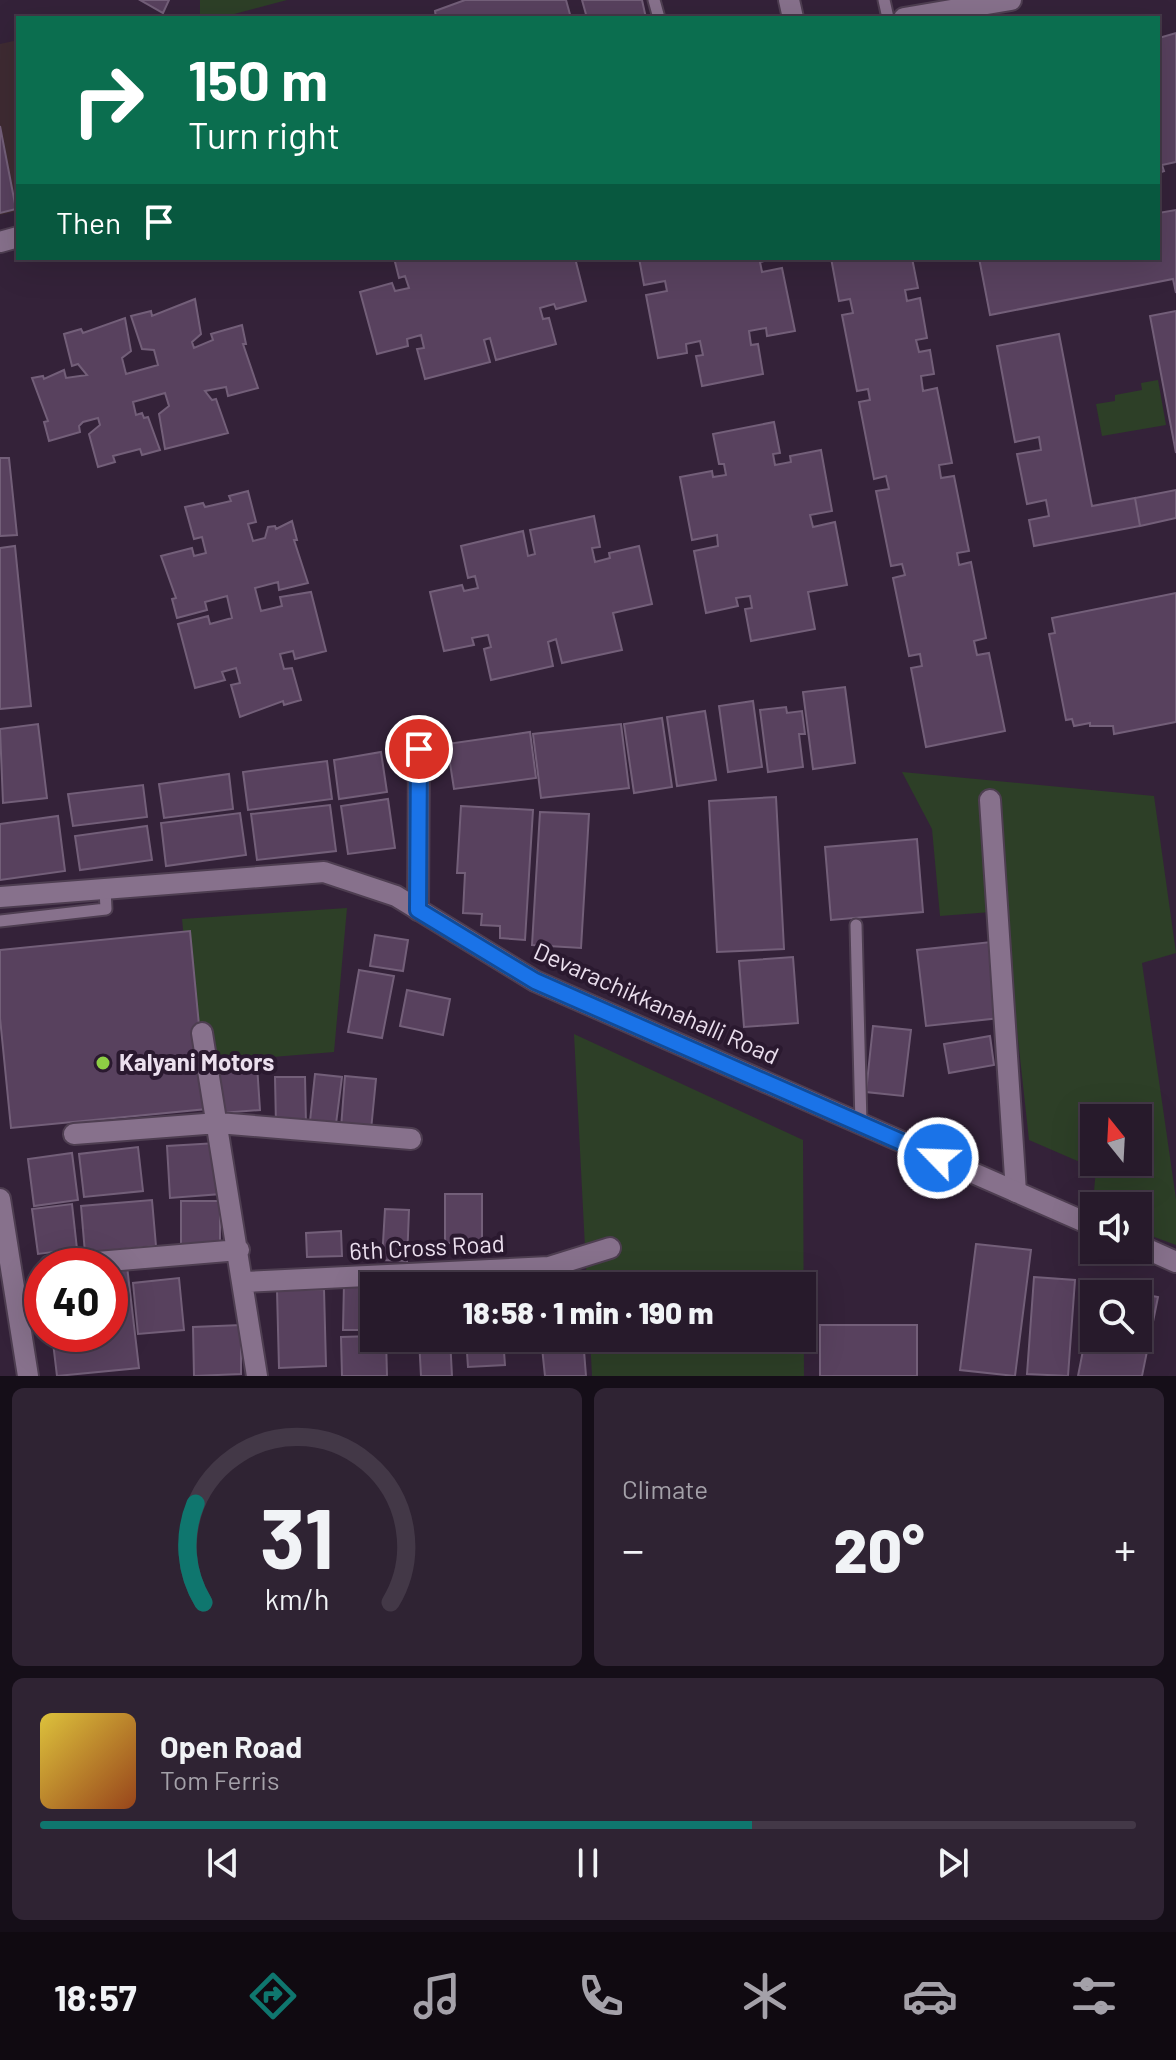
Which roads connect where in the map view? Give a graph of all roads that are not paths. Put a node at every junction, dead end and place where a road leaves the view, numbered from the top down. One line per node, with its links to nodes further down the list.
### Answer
1 (1002, 1): 2 (street)
2 (974, 3): 3 (street)
3 (913, 16)
4 (419, 749): 8 (street)
5 (990, 800): 16 (street)
6 (105, 889): 7 (street, Devarachikkanahalli Road); 8 (street, Devarachikkanahalli Road); 9 (lane)
7 (0, 897)
8 (418, 910): 13 (street, Devarachikkanahalli Road)
9 (0, 921)
10 (856, 925): 13 (lane)
11 (202, 1033): 12 (street)
12 (218, 1123): 14 (street); 15 (street); 20 (street)
13 (861, 1124): 16 (street, Devarachikkanahalli Road)
14 (74, 1134)
15 (411, 1139)
16 (1016, 1192): 18 (street, Devarachikkanahalli Road)
17 (0, 1199): 25 (street)
18 (1080, 1220)
19 (610, 1248): 26 (street, 6th Cross Road)
20 (239, 1250): 22 (street); 26 (street)
21 (1152, 1251): 23 (street)
22 (128, 1259)
23 (1176, 1262)
24 (24, 1268): 25 (street)
25 (12, 1269): 27 (street)
26 (244, 1282): 28 (street)
27 (28, 1376)
28 (257, 1376)

